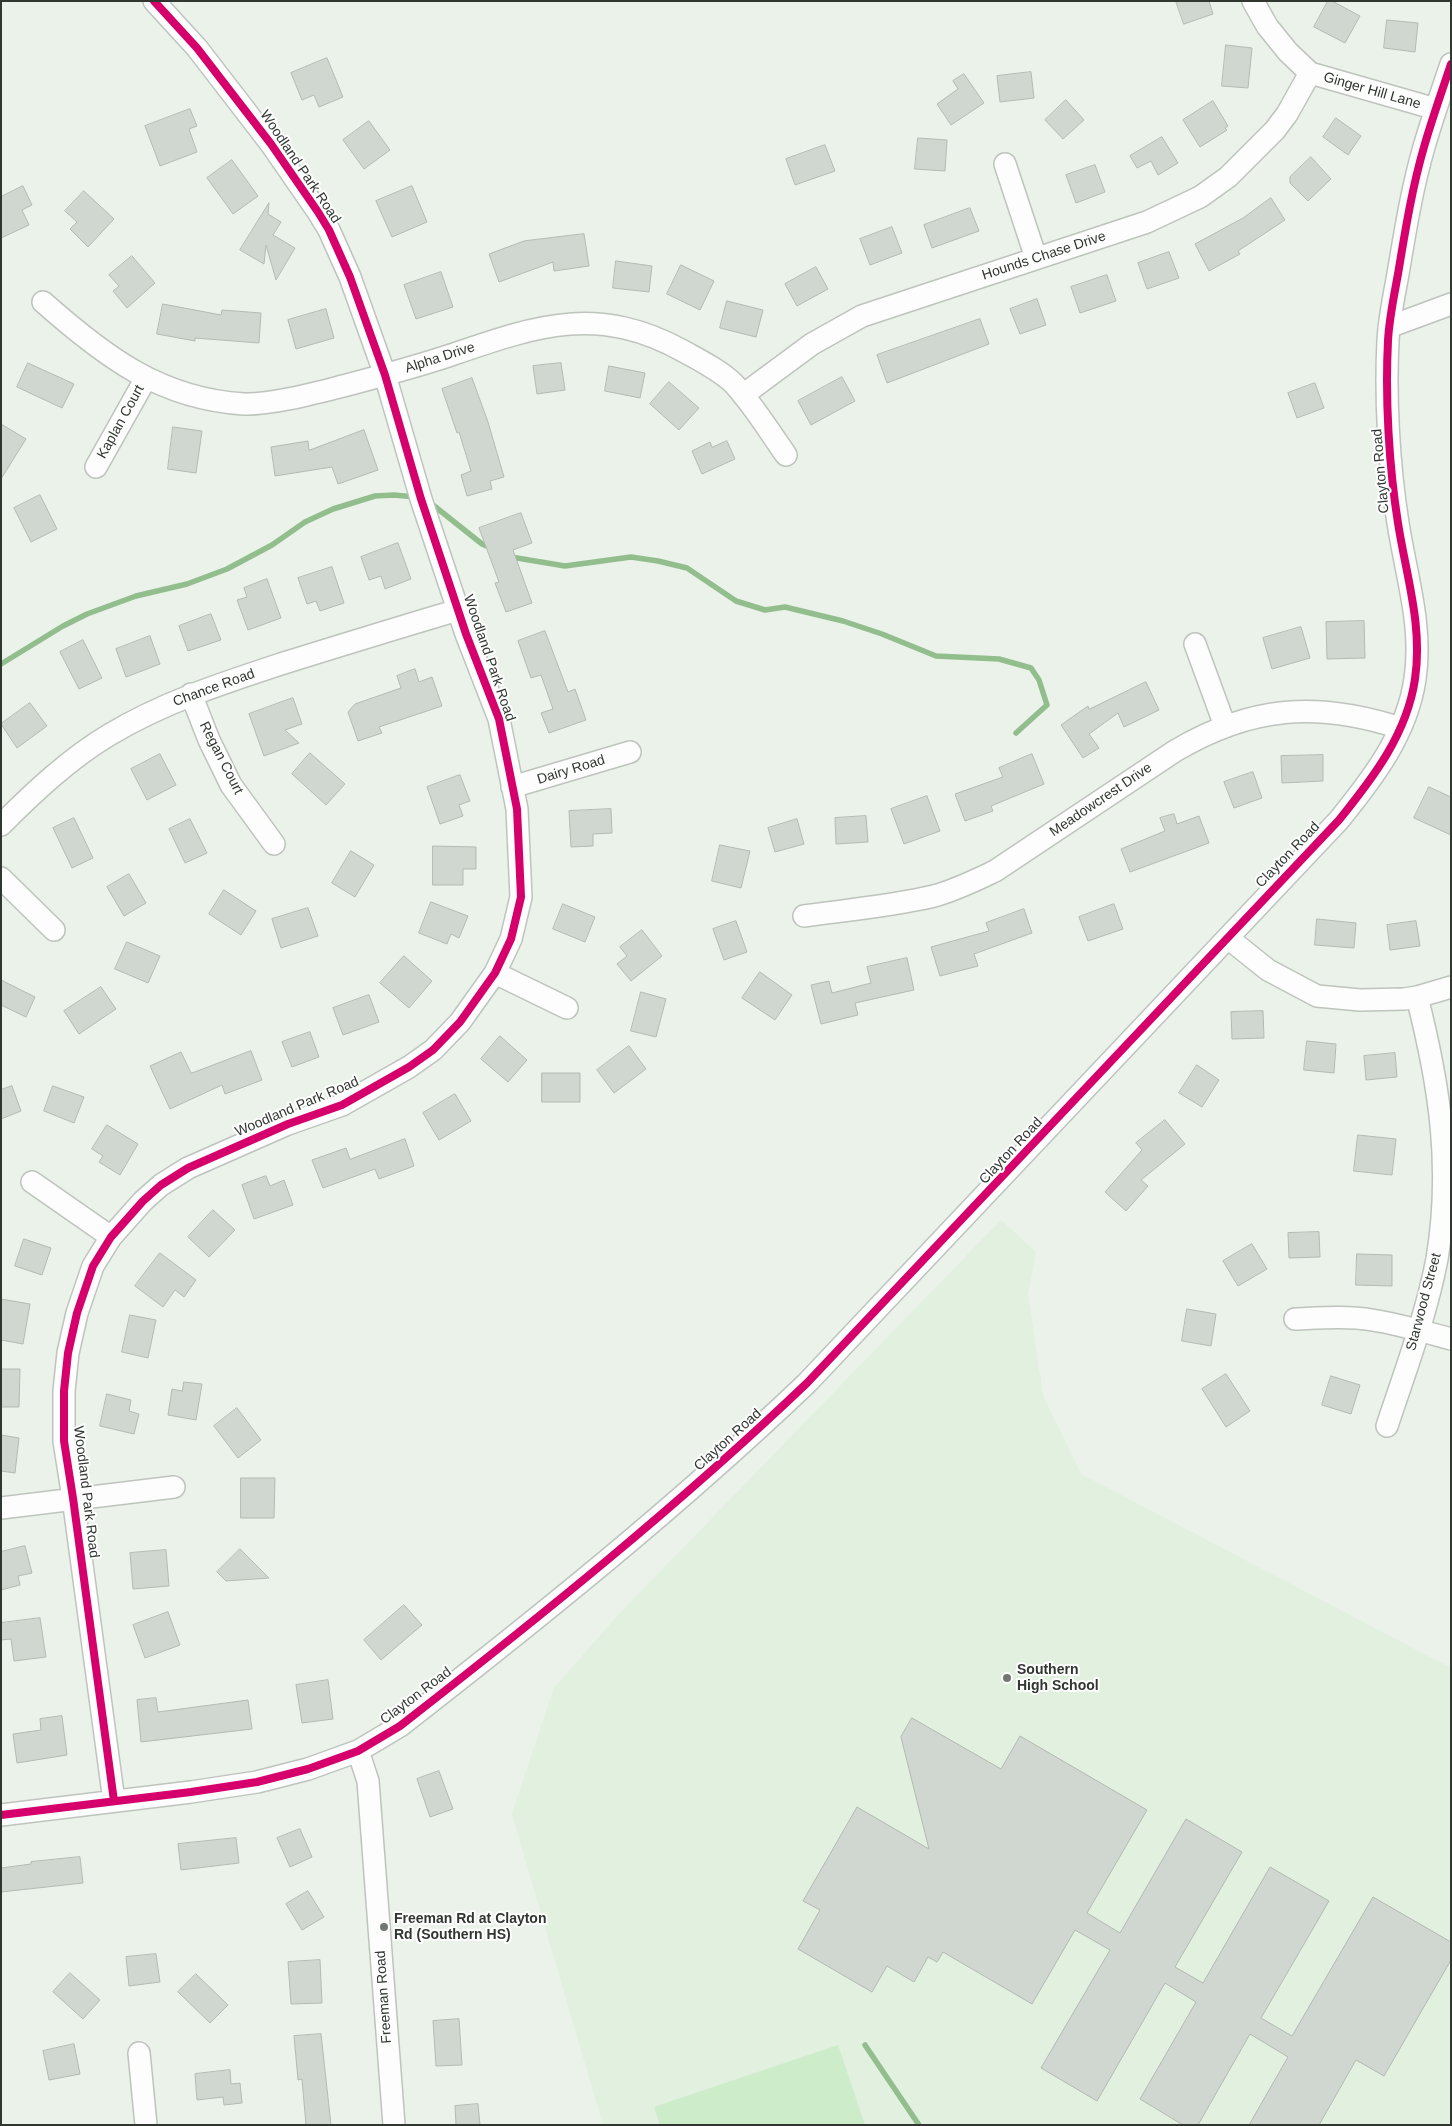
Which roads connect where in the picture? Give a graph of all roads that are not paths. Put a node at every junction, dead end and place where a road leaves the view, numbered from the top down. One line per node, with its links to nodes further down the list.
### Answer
1 (154, 1): 11 (street, Woodland Park Road)
2 (1252, 1): 4 (street, Ginger Hill Lane)
3 (1451, 64): 5 (street, Clayton Road)
4 (1310, 73): 5 (street, Ginger Hill Lane); 7 (street, Hounds Chase Drive)
5 (1436, 109): 10 (street, Clayton Road)
6 (1005, 164): 7 (street)
7 (1036, 258): 13 (street, Hounds Chase Drive)
8 (43, 302): 12 (street, Alpha Drive)
9 (1451, 304): 10 (street)
10 (1389, 327): 20 (street, Clayton Road)
11 (385, 375): 12 (street, Alpha Drive); 13 (street, Alpha Drive); 16 (street, Woodland Park Road)
12 (146, 378): 15 (street, Kaplan Court)
13 (743, 395): 14 (street, Alpha Drive)
14 (786, 455)
15 (96, 467)
16 (458, 610): 18 (street, Chance Road); 22 (street, Woodland Park Road)
17 (1195, 644): 19 (street)
18 (191, 694): 23 (street, Chance Road); 24 (street, Regan Court)
19 (1225, 726): 20 (street, Meadowcrest Drive); 26 (street, Meadowcrest Drive)
20 (1400, 728): 28 (street, Clayton Road)
21 (630, 752): 22 (street, Dairy Road)
22 (512, 787): 29 (street, Woodland Park Road)
23 (1, 824)
24 (274, 844)
25 (1, 878): 27 (street)
26 (804, 916)
27 (54, 930)
28 (1228, 938): 31 (street); 42 (street, Clayton Road)
29 (494, 973): 32 (street); 34 (street, Woodland Park Road)
30 (1451, 987): 31 (street)
31 (1417, 997): 36 (street, Starwood Street)
32 (567, 1008)
33 (32, 1182): 34 (street)
34 (111, 1237): 40 (street, Woodland Park Road)
35 (1295, 1319): 36 (street)
36 (1418, 1330): 37 (street); 38 (street, Starwood Street)
37 (1451, 1339)
38 (1387, 1426)
39 (174, 1487): 40 (street)
40 (74, 1498): 41 (street); 43 (street, Woodland Park Road)
41 (1, 1508)
42 (358, 1752): 43 (street, Clayton Road); 47 (street, Freeman Road)
43 (114, 1801): 44 (street, Clayton Road)
44 (1, 1815)
45 (139, 2053): 46 (street)
46 (146, 2125)
47 (394, 2125)

